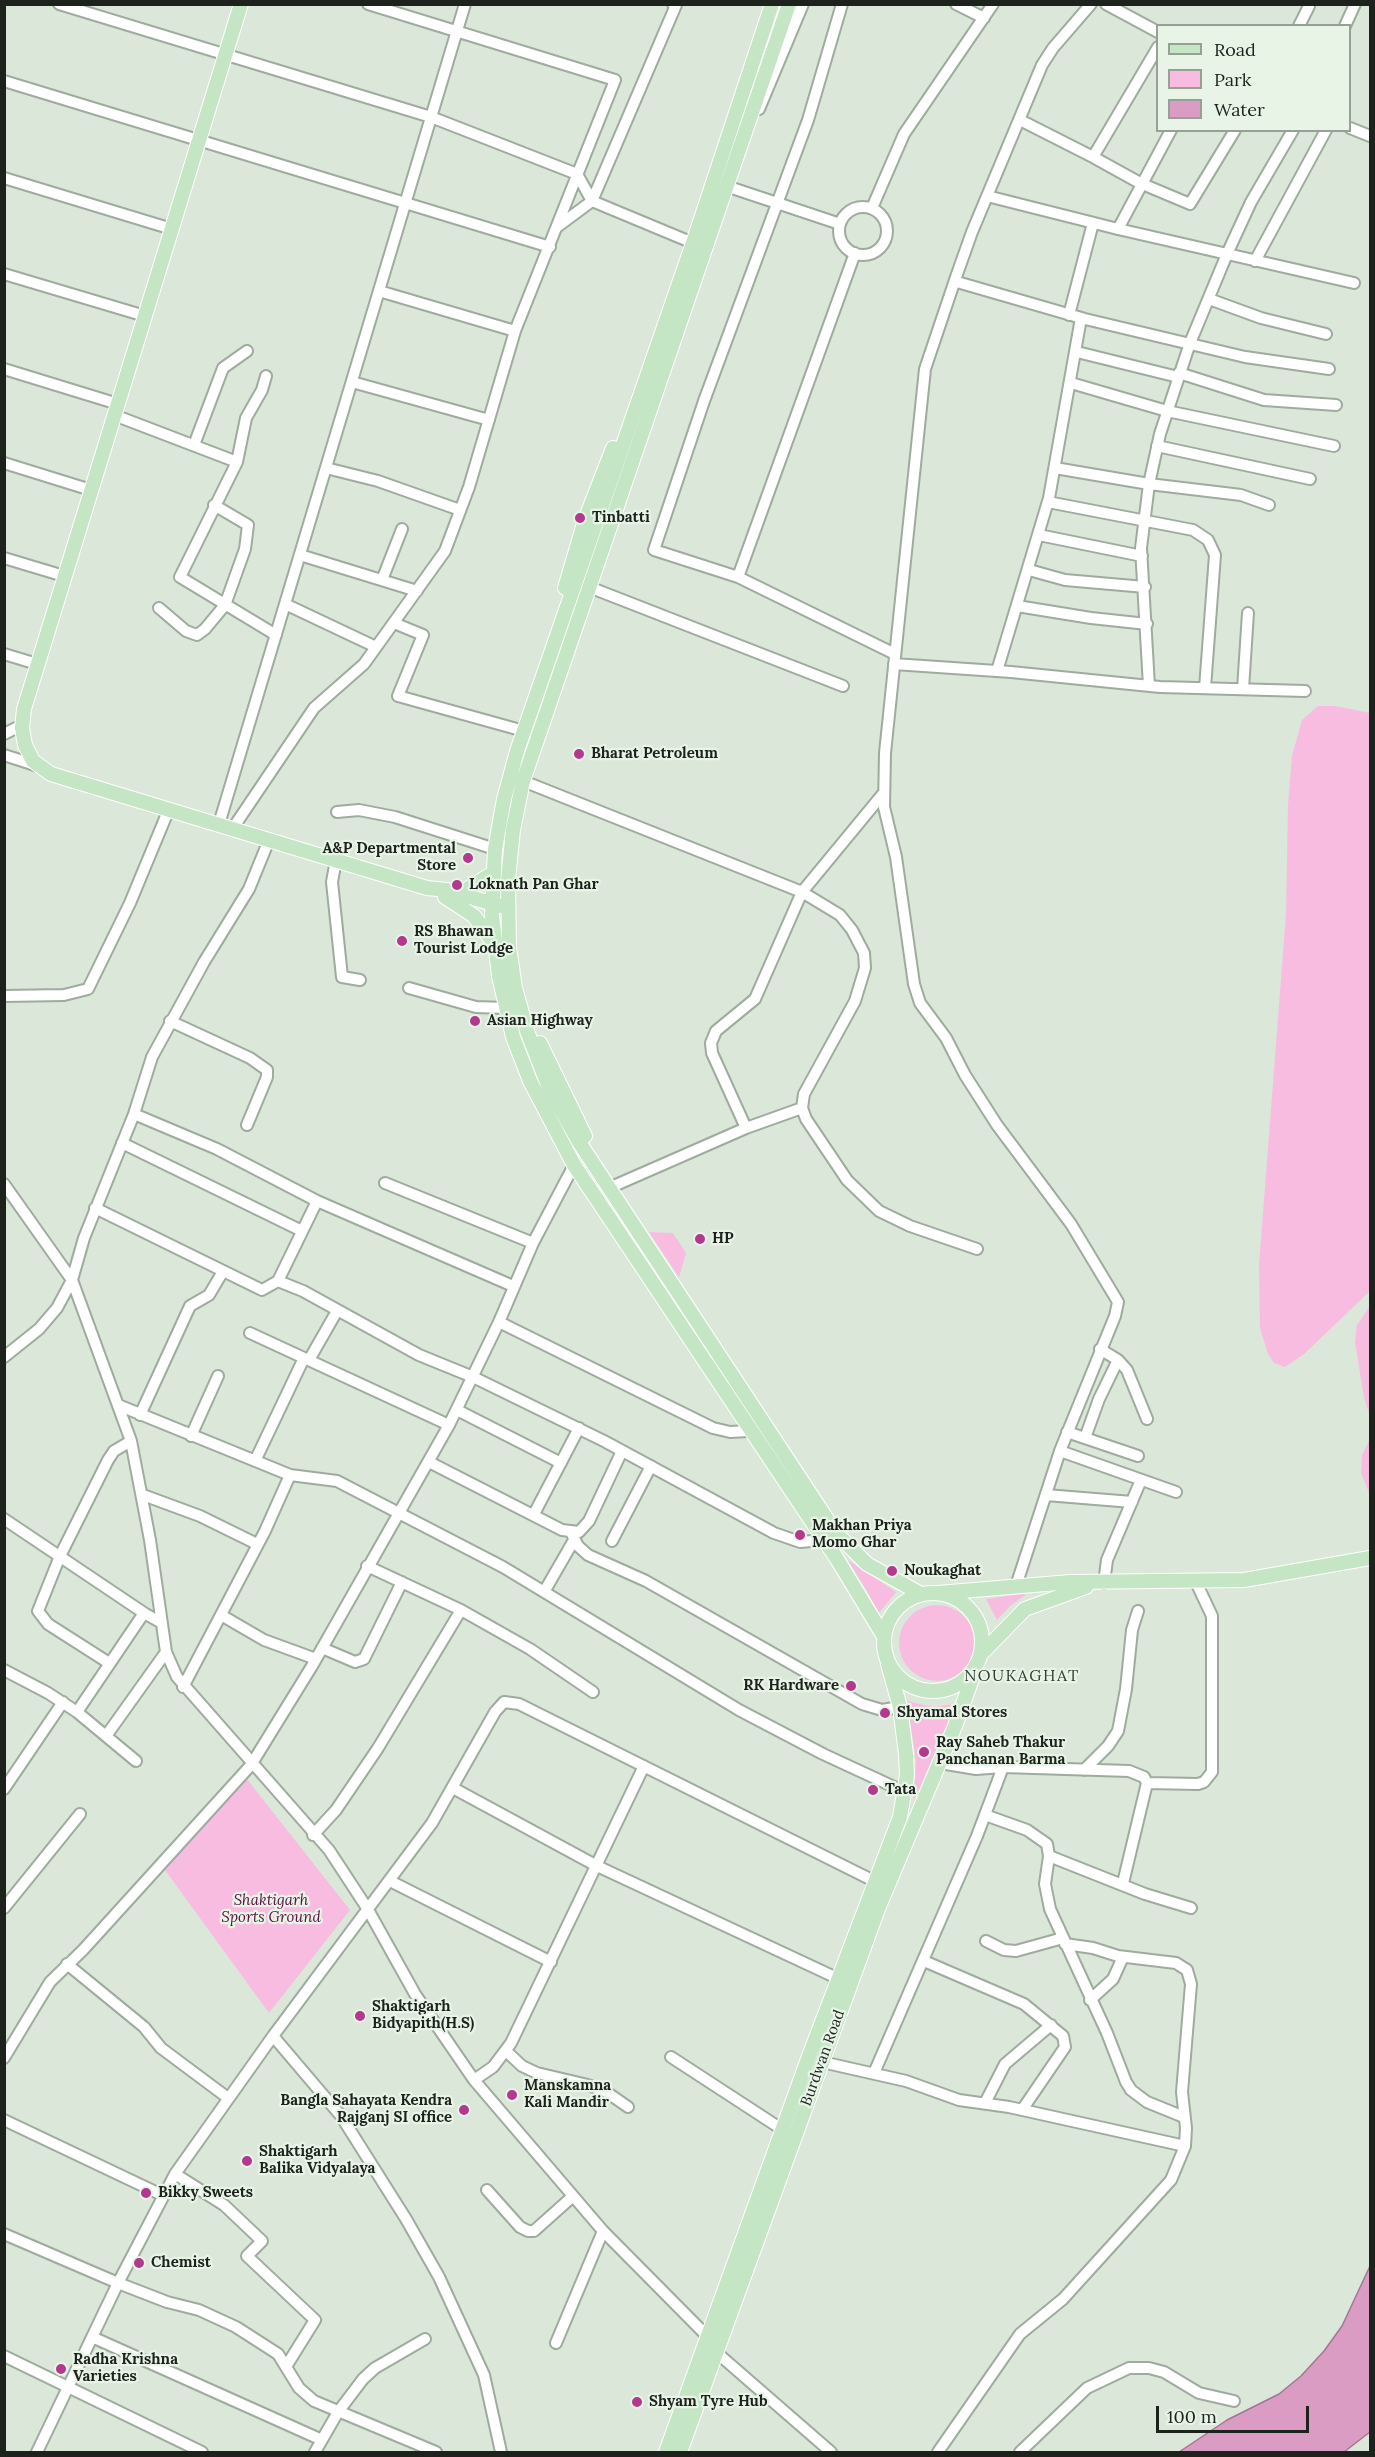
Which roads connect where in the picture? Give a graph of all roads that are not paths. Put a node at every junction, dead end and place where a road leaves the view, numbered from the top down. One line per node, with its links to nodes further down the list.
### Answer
1 (59, 4): 22 (street)
2 (241, 4): 22 (main road)
3 (368, 4): 19 (street)
4 (465, 4): 19 (street)
5 (772, 4): 49 (main road)
6 (789, 4): 33 (main road)
7 (803, 4): 33 (street)
8 (842, 4): 41 (street)
9 (956, 4): 16 (street)
10 (993, 4): 16 (street)
11 (1091, 4): 25 (street)
12 (1106, 4): 20 (street)
13 (1355, 4): 18 (street)
14 (675, 5): 40 (street)
15 (1310, 6): 17 (street)
16 (984, 18): 43 (street)
17 (1300, 24)
18 (1346, 24)
19 (457, 31): 24 (street); 35 (street)
20 (1156, 31)
21 (1156, 50): 34 (street)
22 (225, 56): 24 (street); 32 (main road)
23 (4, 81): 32 (street)
24 (431, 117): 35 (street); 42 (street)
25 (1020, 120): 34 (street); 39 (street)
26 (1351, 128): 31 (street)
27 (1170, 132): 37 (street)
28 (1234, 132): 37 (street)
29 (1292, 132): 52 (street)
30 (1325, 132): 53 (street)
31 (1371, 136)
32 (199, 141): 42 (street); 47 (main road)
33 (743, 145): 38 (main road)
34 (1093, 157): 37 (street)
35 (577, 174): 40 (street); 46 (street)
36 (4, 178): 47 (street)
37 (1140, 183): 48 (street)
38 (729, 187): 41 (street); 101 (main road)
39 (987, 196): 44 (street); 55 (street)
40 (591, 201): 46 (street); 49 (street)
41 (777, 203): 45 (street); 99 (street)
42 (405, 204): 50 (street); 57 (street)
43 (872, 208): 45 (street); 51 (street)
44 (1093, 223): 48 (street); 59 (street)
45 (840, 224): 51 (street)
46 (557, 227): 50 (street)
47 (172, 229): 60 (main road)
48 (1118, 230): 52 (street)
49 (693, 243): 123 (main road)
50 (550, 247): 62 (street)
51 (855, 254): 99 (street)
52 (1227, 254): 53 (street); 58 (street)
53 (1255, 261): 56 (street)
54 (4, 274): 60 (street)
55 (956, 277): 59 (street); 114 (street)
56 (1354, 283)
57 (379, 291): 62 (street); 71 (street)
58 (1209, 299): 63 (street); 64 (street)
59 (1069, 315): 61 (street)
60 (144, 316): 74 (main road)
61 (1081, 318): 64 (street); 66 (street)
62 (515, 332): 76 (street)
63 (1326, 334)
64 (1190, 343): 68 (street); 70 (street)
65 (247, 351): 77 (street)
66 (1077, 352): 70 (street); 72 (street)
67 (4, 369): 74 (street)
68 (1329, 369)
69 (266, 376): 80 (street)
70 (1179, 376): 73 (street); 75 (street)
71 (352, 382): 76 (street); 82 (street)
72 (1071, 382): 75 (street); 83 (street)
73 (1336, 405)
74 (116, 410): 77 (street); 86 (main road)
75 (1167, 411): 78 (street); 79 (street)
76 (489, 420): 90 (street)
77 (194, 445): 80 (street)
78 (1157, 446): 84 (street); 85 (street)
79 (1334, 446)
80 (237, 462): 88 (street)
81 (4, 463): 86 (street)
82 (326, 468): 90 (street); 94 (street)
83 (1055, 468): 85 (street); 87 (street)
84 (1310, 479)
85 (1149, 484): 89 (street); 91 (street)
86 (91, 490): 98 (main road)
87 (1048, 502): 91 (street); 93 (street)
88 (214, 505): 105 (street); 105 (street)
89 (1269, 505)
90 (460, 510): 103 (street)
91 (1144, 520): 95 (street); 119 (street)
92 (402, 529): 100 (street)
93 (1040, 535): 95 (street); 97 (street)
94 (300, 555): 100 (street); 104 (street)
95 (1142, 556): 102 (street)
96 (4, 558): 98 (street)
97 (1029, 570): 102 (street); 106 (street)
98 (64, 576): 115 (main road)
99 (738, 577): 114 (street)
100 (382, 580): 103 (street)
101 (589, 587): 117 (street); 127 (main road)
102 (1145, 587): 110 (street)
103 (417, 591): 109 (street)
104 (285, 604): 111 (street); 112 (street)
105 (225, 605): 107 (street); 111 (street)
106 (1017, 606): 110 (street); 116 (street)
107 (159, 608)
108 (1248, 613): 120 (street)
109 (394, 623): 112 (street); 123 (street)
110 (1147, 624): 118 (street)
111 (276, 635): 131 (street)
112 (376, 647): 132 (street)
113 (4, 654): 115 (street)
114 (895, 659): 116 (street); 128 (street)
115 (38, 664): 122 (main road)
116 (997, 671): 118 (street)
117 (843, 686)
118 (1149, 686): 119 (street)
119 (1205, 687): 120 (street)
120 (1243, 689): 121 (street)
121 (1305, 691)
122 (22, 725): 124 (street); 126 (main road)
123 (524, 731): 134 (main road)
124 (4, 734)
125 (4, 755): 126 (street)
126 (38, 766): 129 (main road)
127 (523, 781): 138 (street); 142 (main road)
128 (882, 795): 138 (street); 170 (street)
129 (169, 808): 131 (main road); 146 (street)
130 (337, 812): 134 (street)
131 (219, 824): 132 (main road)
132 (233, 828): 133 (main road)
133 (269, 840): 135 (main road); 148 (street)
134 (495, 849): 136 (main road)
135 (336, 860): 137 (main road); 144 (street)
136 (493, 873): 139 (main road); 141 (main road)
137 (426, 888): 139 (main road); 140 (main road)
138 (802, 892): 149 (street); 152 (street)
139 (459, 894): 141 (main road)
140 (445, 897): 141 (main road); 143 (main road)
141 (492, 910): 142 (main road); 143 (main road)
142 (507, 912): 157 (main road)
143 (494, 943): 147 (main road)
144 (360, 980)
145 (409, 988): 147 (street)
146 (4, 996)
147 (506, 1008): 154 (main road)
148 (170, 1021): 150 (street); 151 (street)
149 (802, 1108): 152 (street); 162 (street)
150 (134, 1114): 153 (street); 158 (street)
151 (247, 1125)
152 (746, 1128): 157 (street)
153 (122, 1143): 159 (street); 160 (street)
154 (574, 1165): 161 (street); 182 (main road)
155 (384, 1183): 161 (street)
156 (4, 1184): 164 (street)
157 (609, 1188): 216 (main road)
158 (317, 1201): 160 (street); 166 (street)
159 (95, 1208): 163 (street); 164 (street)
160 (302, 1231): 165 (street)
161 (532, 1242): 166 (street)
162 (977, 1249)
163 (222, 1273): 165 (street); 178 (street)
164 (72, 1280): 171 (street); 176 (street)
165 (278, 1281): 167 (street)
166 (513, 1286): 168 (street)
167 (337, 1311): 172 (street); 175 (street)
168 (499, 1322): 175 (street); 182 (street)
169 (249, 1333): 172 (street)
170 (1100, 1349): 173 (street); 183 (street)
171 (7, 1350)
172 (307, 1359): 180 (street); 190 (street)
173 (1118, 1360): 179 (street); 185 (street)
174 (218, 1376): 184 (street)
175 (473, 1377): 177 (street); 181 (street)
176 (118, 1406): 178 (street); 186 (street)
177 (457, 1410): 180 (street); 192 (street)
178 (140, 1415): 184 (street)
179 (1147, 1419)
180 (449, 1425): 191 (street)
181 (579, 1428): 187 (street); 192 (street)
182 (748, 1431): 204 (main road)
183 (1068, 1432): 185 (street); 188 (street)
184 (191, 1436): 190 (street)
185 (1085, 1438): 189 (street)
186 (131, 1441): 198 (street); 207 (street)
187 (622, 1451): 193 (street); 203 (street)
188 (1060, 1451): 195 (street); 197 (street)
189 (1138, 1456)
190 (255, 1461): 194 (street)
191 (429, 1462): 200 (street); 201 (street)
192 (561, 1463): 201 (street)
193 (651, 1466): 204 (street); 205 (street)
194 (291, 1475): 200 (street); 206 (street)
195 (1141, 1480): 196 (street); 199 (street)
196 (1176, 1492)
197 (1046, 1495): 199 (street); 213 (street)
198 (143, 1496): 206 (street); 221 (street)
199 (1132, 1502): 212 (street)
200 (399, 1513): 209 (street); 214 (street)
201 (534, 1514): 203 (street)
202 (4, 1519): 207 (street)
203 (573, 1536): 214 (street); 233 (street)
204 (824, 1540): 222 (main road)
205 (612, 1541)
206 (257, 1544): 220 (street)
207 (60, 1556): 219 (street); 226 (street)
208 (1371, 1558): 210 (main road)
209 (367, 1566): 211 (street); 225 (street)
210 (1195, 1580): 212 (main road); 242 (street)
211 (402, 1582): 217 (street); 225 (street)
212 (1102, 1583): 213 (main road); 224 (main road)
213 (1016, 1586): 215 (main road)
214 (543, 1592): 245 (street)
215 (938, 1593): 216 (main road); 224 (main road)
216 (921, 1594): 222 (main road)
217 (461, 1610): 231 (street); 248 (street)
218 (1138, 1611): 241 (street)
219 (144, 1613): 221 (street); 226 (street)
220 (221, 1615): 225 (street); 230 (street)
221 (160, 1622): 223 (street)
222 (883, 1635): 227 (main road)
223 (166, 1652): 230 (street); 235 (street)
224 (982, 1653): 228 (main road)
225 (319, 1654): 238 (street)
226 (109, 1663): 234 (street)
227 (888, 1664): 228 (main road); 233 (main road, Burdwan Road)
228 (976, 1668): 237 (main road, Burdwan Road)
229 (4, 1670): 232 (street)
230 (183, 1687): 238 (street)
231 (593, 1692)
232 (63, 1702): 234 (street); 244 (street)
233 (900, 1707): 245 (main road, Burdwan Road)
234 (77, 1712): 235 (street)
235 (106, 1736): 236 (street)
236 (136, 1761)
237 (940, 1763): 240 (street); 249 (main road, Burdwan Road)
238 (251, 1765): 248 (street); 263 (street)
239 (644, 1766): 243 (street); 251 (street); 253 (street)
240 (1003, 1767): 241 (street); 247 (street)
241 (1084, 1770): 242 (street)
242 (1147, 1783): 254 (street)
243 (453, 1788): 251 (street); 252 (street)
244 (4, 1789)
245 (905, 1791): 249 (main road, Burdwan Road)
246 (80, 1814): 255 (street)
247 (985, 1815): 250 (street); 261 (street)
248 (313, 1835): 256 (street)
249 (896, 1849): 253 (main road, Burdwan Road); 271 (main road, Burdwan Road)
250 (1049, 1857): 254 (street); 259 (street)
251 (597, 1866): 262 (street); 264 (street)
252 (390, 1881): 256 (street); 262 (street)
253 (876, 1882): 264 (main road, Burdwan Road)
254 (1123, 1884): 257 (street)
255 (4, 1908)
256 (368, 1908): 267 (street); 273 (street)
257 (1191, 1908)
258 (986, 1941): 259 (street)
259 (1064, 1941): 260 (street); 265 (street)
260 (1123, 1957): 265 (street); 278 (street)
261 (924, 1961): 266 (street); 272 (street)
262 (551, 1962): 268 (street)
263 (67, 1964): 270 (street); 274 (street)
264 (839, 1979): 280 (main road, Burdwan Road)
265 (1090, 2000): 278 (street)
266 (1051, 2025): 275 (street); 277 (street)
267 (273, 2036): 274 (street); 305 (street)
268 (506, 2051): 273 (street); 276 (street)
269 (671, 2057): 280 (street)
270 (4, 2058)
271 (822, 2062): 272 (street); 293 (main road, Burdwan Road)
272 (874, 2073): 275 (street)
273 (474, 2080): 285 (street)
274 (228, 2098): 282 (street)
275 (985, 2103): 277 (street)
276 (628, 2107)
277 (1022, 2110): 281 (street)
278 (1184, 2116): 281 (street)
279 (4, 2120): 284 (street)
280 (783, 2130): 290 (main road, Burdwan Road)
281 (1185, 2146): 309 (street)
282 (175, 2174): 284 (street); 295 (street)
283 (488, 2190): 285 (street)
284 (162, 2194): 288 (street)
285 (572, 2196): 286 (street)
286 (603, 2231): 290 (street); 292 (street)
287 (4, 2234): 288 (street)
288 (118, 2283): 289 (street); 295 (street)
289 (92, 2337): 296 (street); 300 (street)
290 (708, 2337): 299 (main road, Burdwan Road)
291 (425, 2339): 298 (street)
292 (556, 2343)
293 (716, 2352): 299 (main road, Burdwan Road); 308 (street)
294 (4, 2356): 296 (street)
295 (287, 2365): 298 (street)
296 (68, 2387): 301 (street); 302 (street)
297 (1234, 2401): 310 (street)
298 (338, 2412): 300 (street); 304 (street)
299 (685, 2418): 306 (main road, Burdwan Road); 307 (main road, Burdwan Road)
300 (322, 2440): 303 (street)
301 (37, 2452)
302 (202, 2452)
303 (315, 2452)
304 (436, 2452)
305 (501, 2452)
306 (666, 2452)
307 (680, 2452)
308 (831, 2452)
309 (938, 2452)
310 (1020, 2452)

